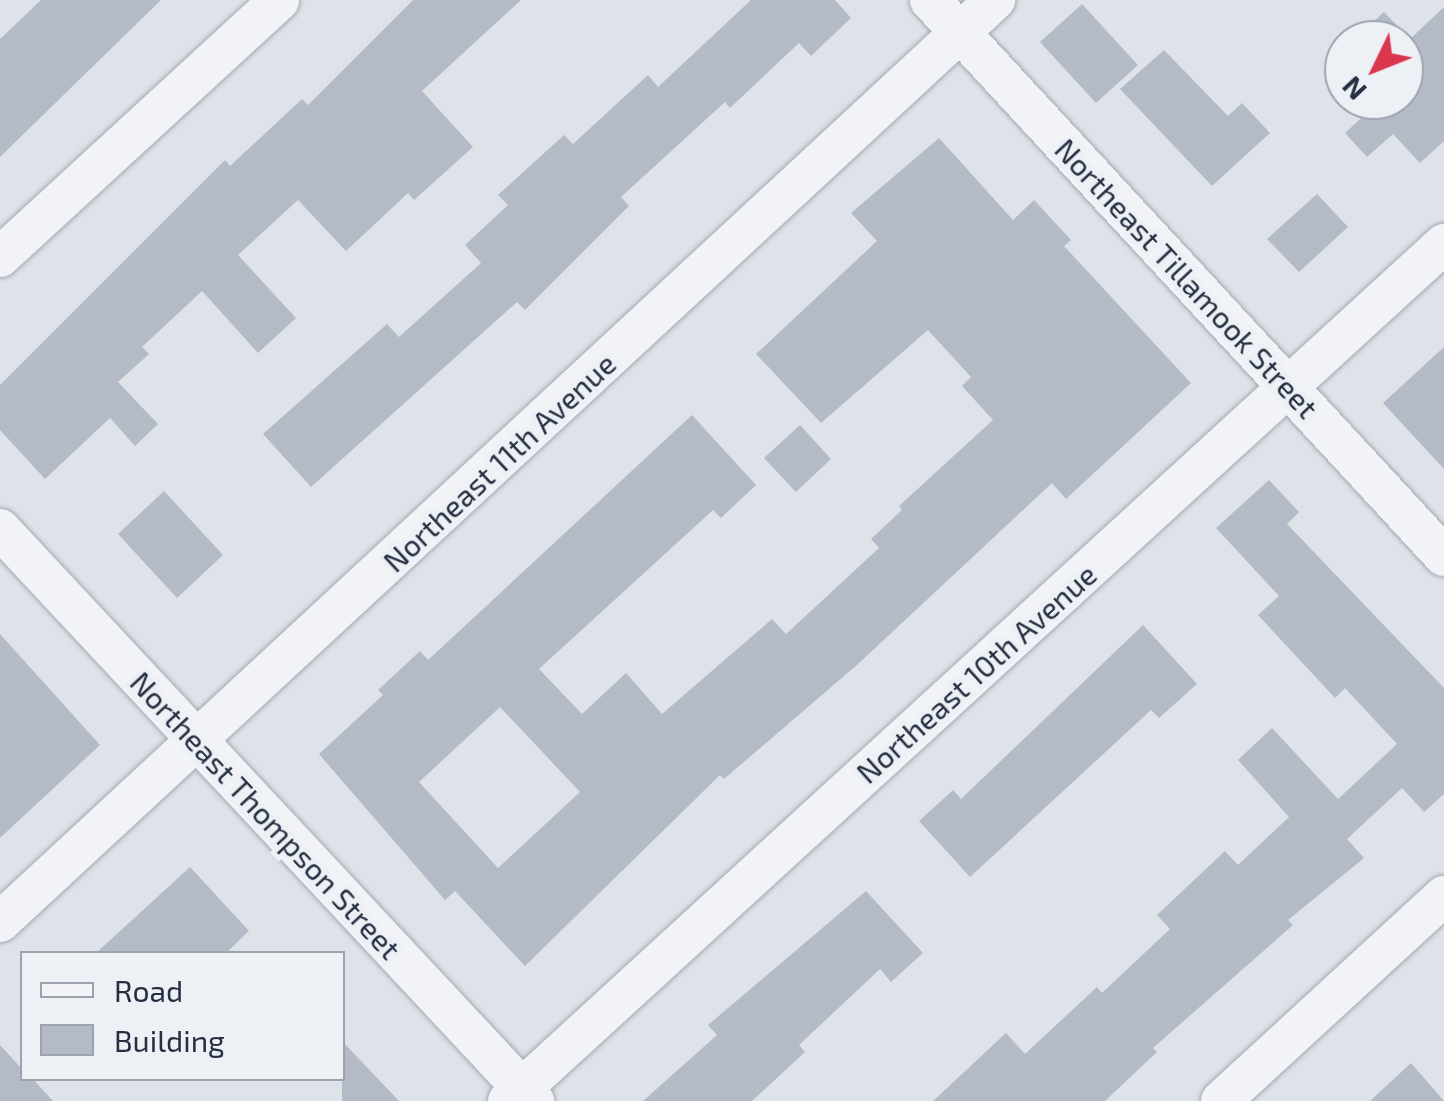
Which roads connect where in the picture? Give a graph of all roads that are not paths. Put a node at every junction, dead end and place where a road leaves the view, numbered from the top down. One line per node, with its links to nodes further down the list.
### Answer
1 (279, 0): 6 (street)
2 (930, 0): 4 (street, Northeast Tillamook Street)
3 (995, 0): 4 (street, Northeast 11th Avenue)
4 (960, 32): 7 (street, Northeast Tillamook Street); 10 (street, Northeast 11th Avenue)
5 (1444, 244): 7 (street, Northeast 10th Avenue)
6 (0, 257)
7 (1288, 388): 9 (street, Northeast Tillamook Street); 13 (street, Northeast 10th Avenue)
8 (0, 528): 10 (street, Northeast Thompson Street)
9 (1444, 556)
10 (198, 742): 12 (street, Northeast 11th Avenue); 13 (street, Northeast Thompson Street)
11 (1444, 896): 14 (street)
12 (0, 922)
13 (521, 1097)
14 (1222, 1101)

